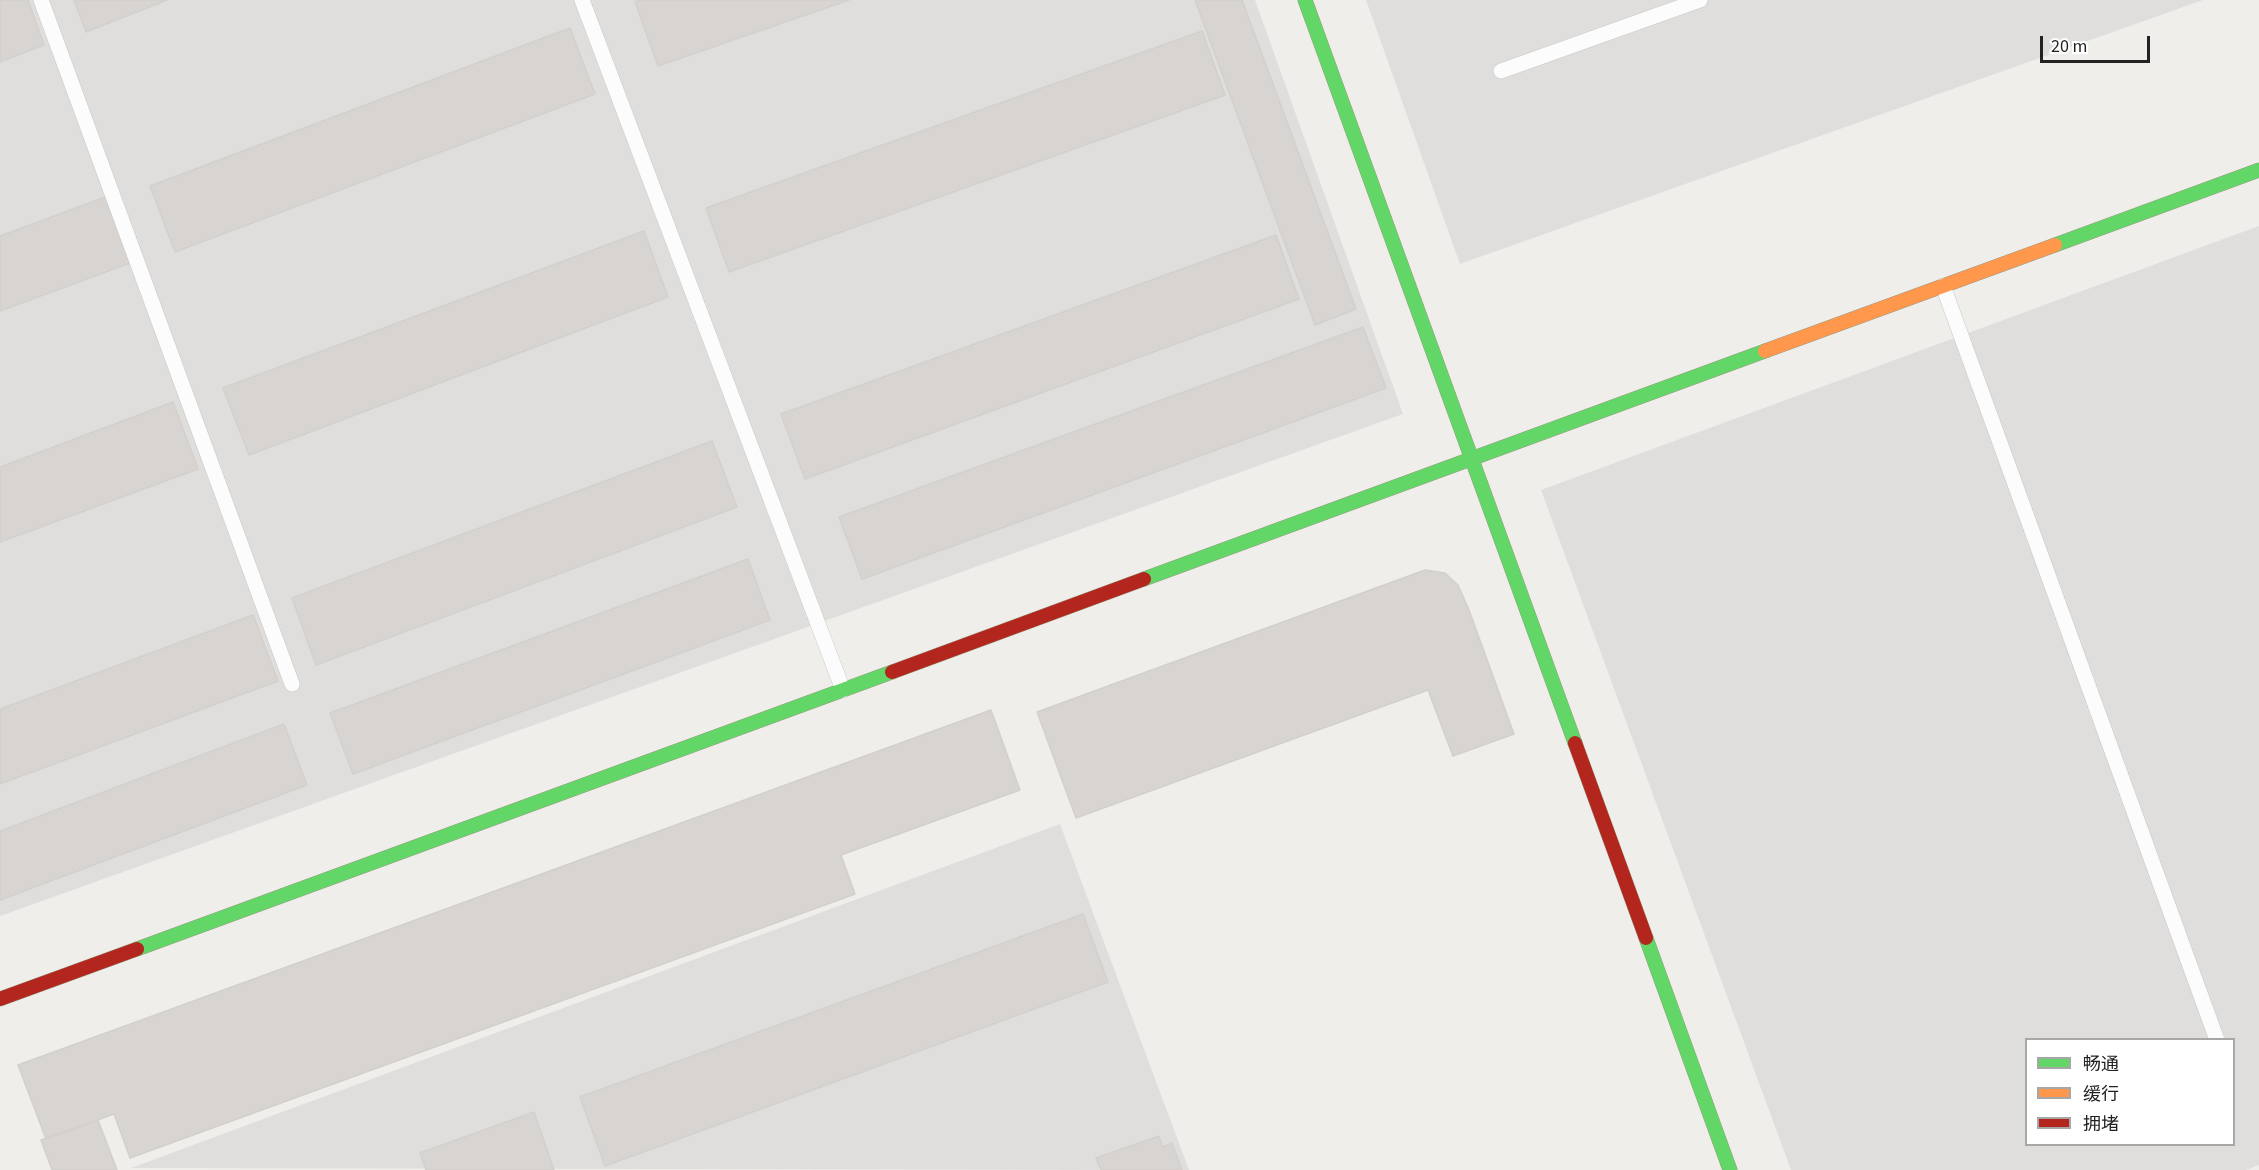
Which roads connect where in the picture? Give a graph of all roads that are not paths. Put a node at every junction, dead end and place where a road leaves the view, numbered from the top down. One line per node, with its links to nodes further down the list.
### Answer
1 (41, 0): 9 (lane)
2 (582, 0): 10 (lane)
3 (1305, 0): 8 (street)
4 (1700, 0): 5 (lane)
5 (1501, 71)
6 (2259, 171): 7 (street)
7 (1943, 286): 8 (street); 12 (lane)
8 (1472, 460): 10 (street); 13 (street)
9 (292, 684)
10 (843, 690): 11 (street)
11 (0, 999)
12 (2216, 1038)
13 (1730, 1170)

